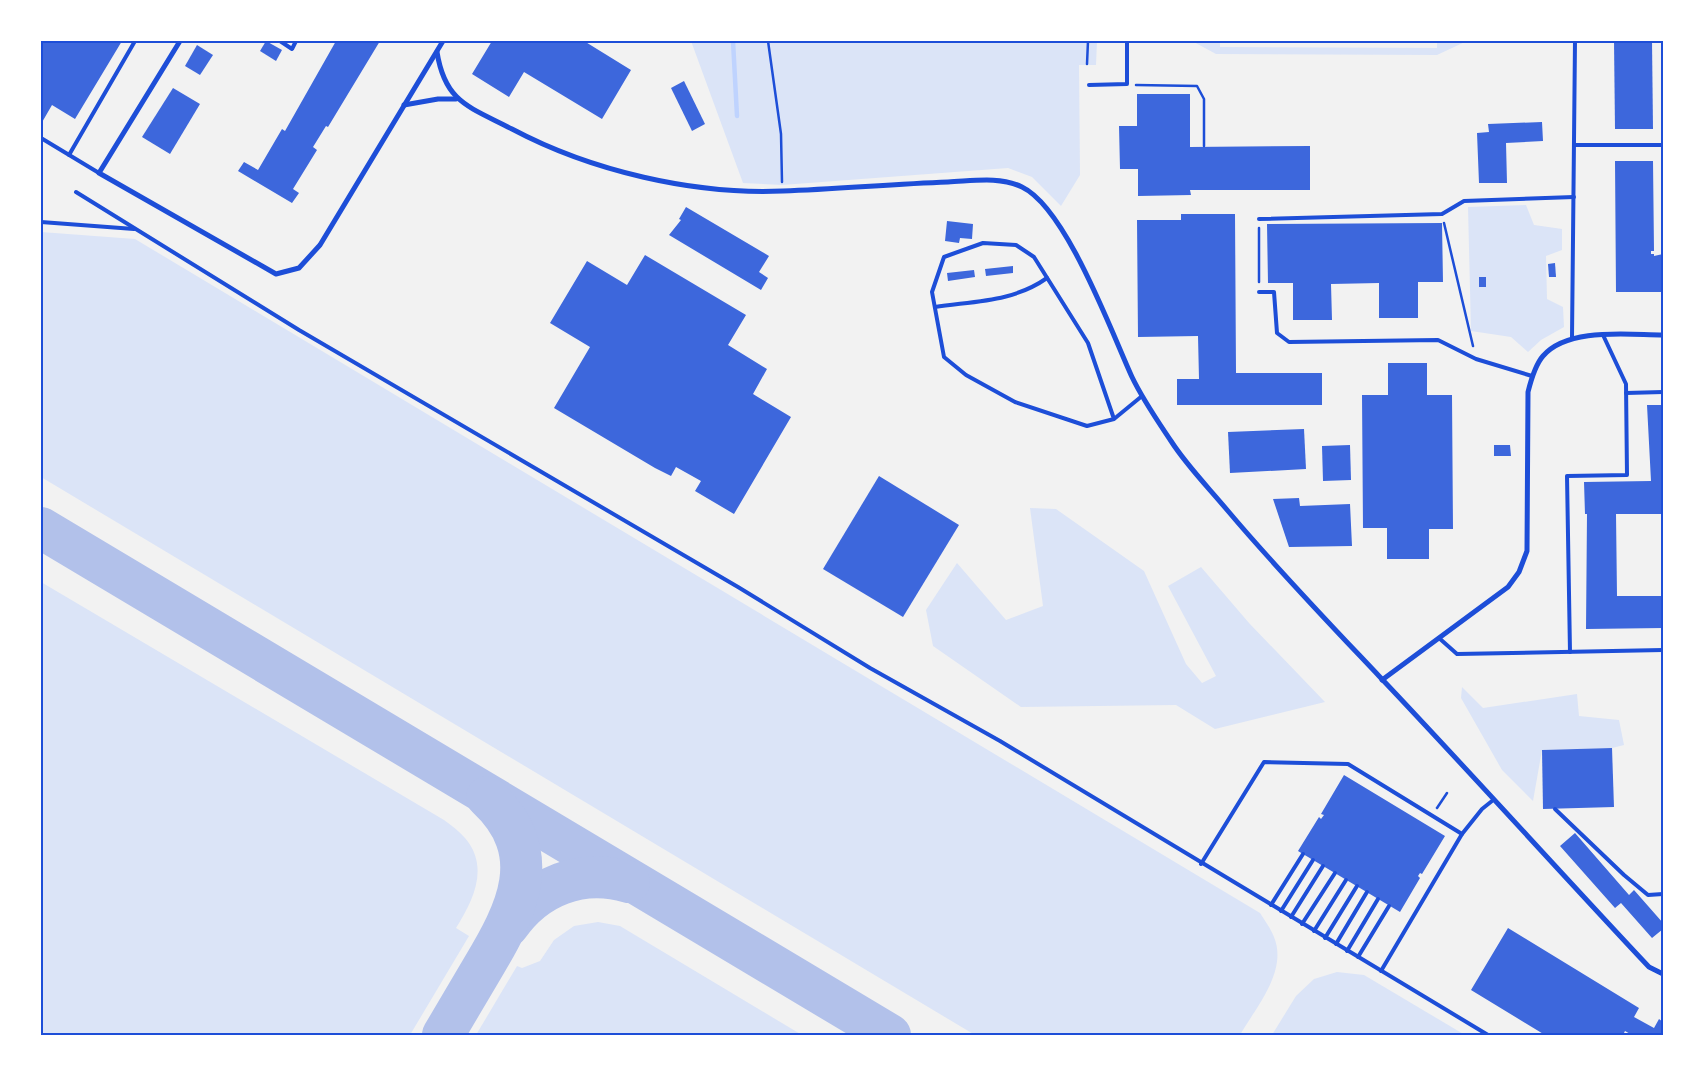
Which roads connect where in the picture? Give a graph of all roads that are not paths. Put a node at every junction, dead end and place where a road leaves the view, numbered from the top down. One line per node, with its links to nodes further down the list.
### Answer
1 (135, 41): 15 (lane)
2 (180, 41): 16 (street)
3 (280, 41): 4 (lane)
4 (296, 41)
5 (442, 41): 8 (street)
6 (1127, 41): 9 (lane)
7 (1574, 41): 14 (lane)
8 (436, 52): 10 (street); 11 (street)
9 (1089, 85)
10 (456, 99): 11 (street); 31 (street)
11 (404, 105): 16 (street)
12 (41, 138): 15 (lane)
13 (1663, 144): 14 (lane)
14 (1574, 145): 18 (lane)
15 (69, 155): 16 (lane)
16 (99, 173)
17 (76, 192): 21 (lane)
18 (1574, 197): 19 (lane); 27 (lane)
19 (1259, 219)
20 (41, 222): 21 (lane)
21 (136, 229): 42 (lane)
22 (1047, 278): 24 (lane); 24 (lane); 32 (lane)
23 (1259, 292): 28 (lane)
24 (935, 306): 32 (lane)
25 (1663, 335): 26 (street)
26 (1603, 336): 27 (street); 30 (lane)
27 (1572, 338): 28 (street)
28 (1532, 376): 33 (street)
29 (1663, 392): 30 (lane)
30 (1626, 393): 35 (lane)
31 (1142, 396): 32 (lane); 36 (street)
32 (1114, 419)
33 (1438, 638): 35 (lane); 36 (street)
34 (1663, 650): 35 (lane)
35 (1570, 652)
36 (1382, 680): 37 (street)
37 (1492, 801): 39 (lane); 61 (street)
38 (1555, 809): 48 (lane)
39 (1462, 834): 42 (lane); 60 (lane)
40 (1304, 854): 50 (lane)
41 (1314, 860): 52 (lane)
42 (1201, 864): 50 (lane)
43 (1324, 866): 53 (lane)
44 (1335, 873): 54 (lane)
45 (1346, 880): 55 (lane)
46 (1357, 886): 56 (lane)
47 (1367, 892): 57 (lane)
48 (1663, 894)
49 (1378, 899): 58 (lane)
50 (1271, 905): 52 (lane)
51 (1389, 906): 59 (lane)
52 (1280, 911): 53 (lane)
53 (1290, 917): 54 (lane)
54 (1302, 924): 55 (lane)
55 (1314, 931): 56 (lane)
56 (1325, 938): 57 (lane)
57 (1336, 944): 58 (lane)
58 (1347, 951): 59 (lane)
59 (1358, 957): 60 (lane)
60 (1381, 971): 62 (lane)
61 (1663, 974)
62 (1488, 1035)

